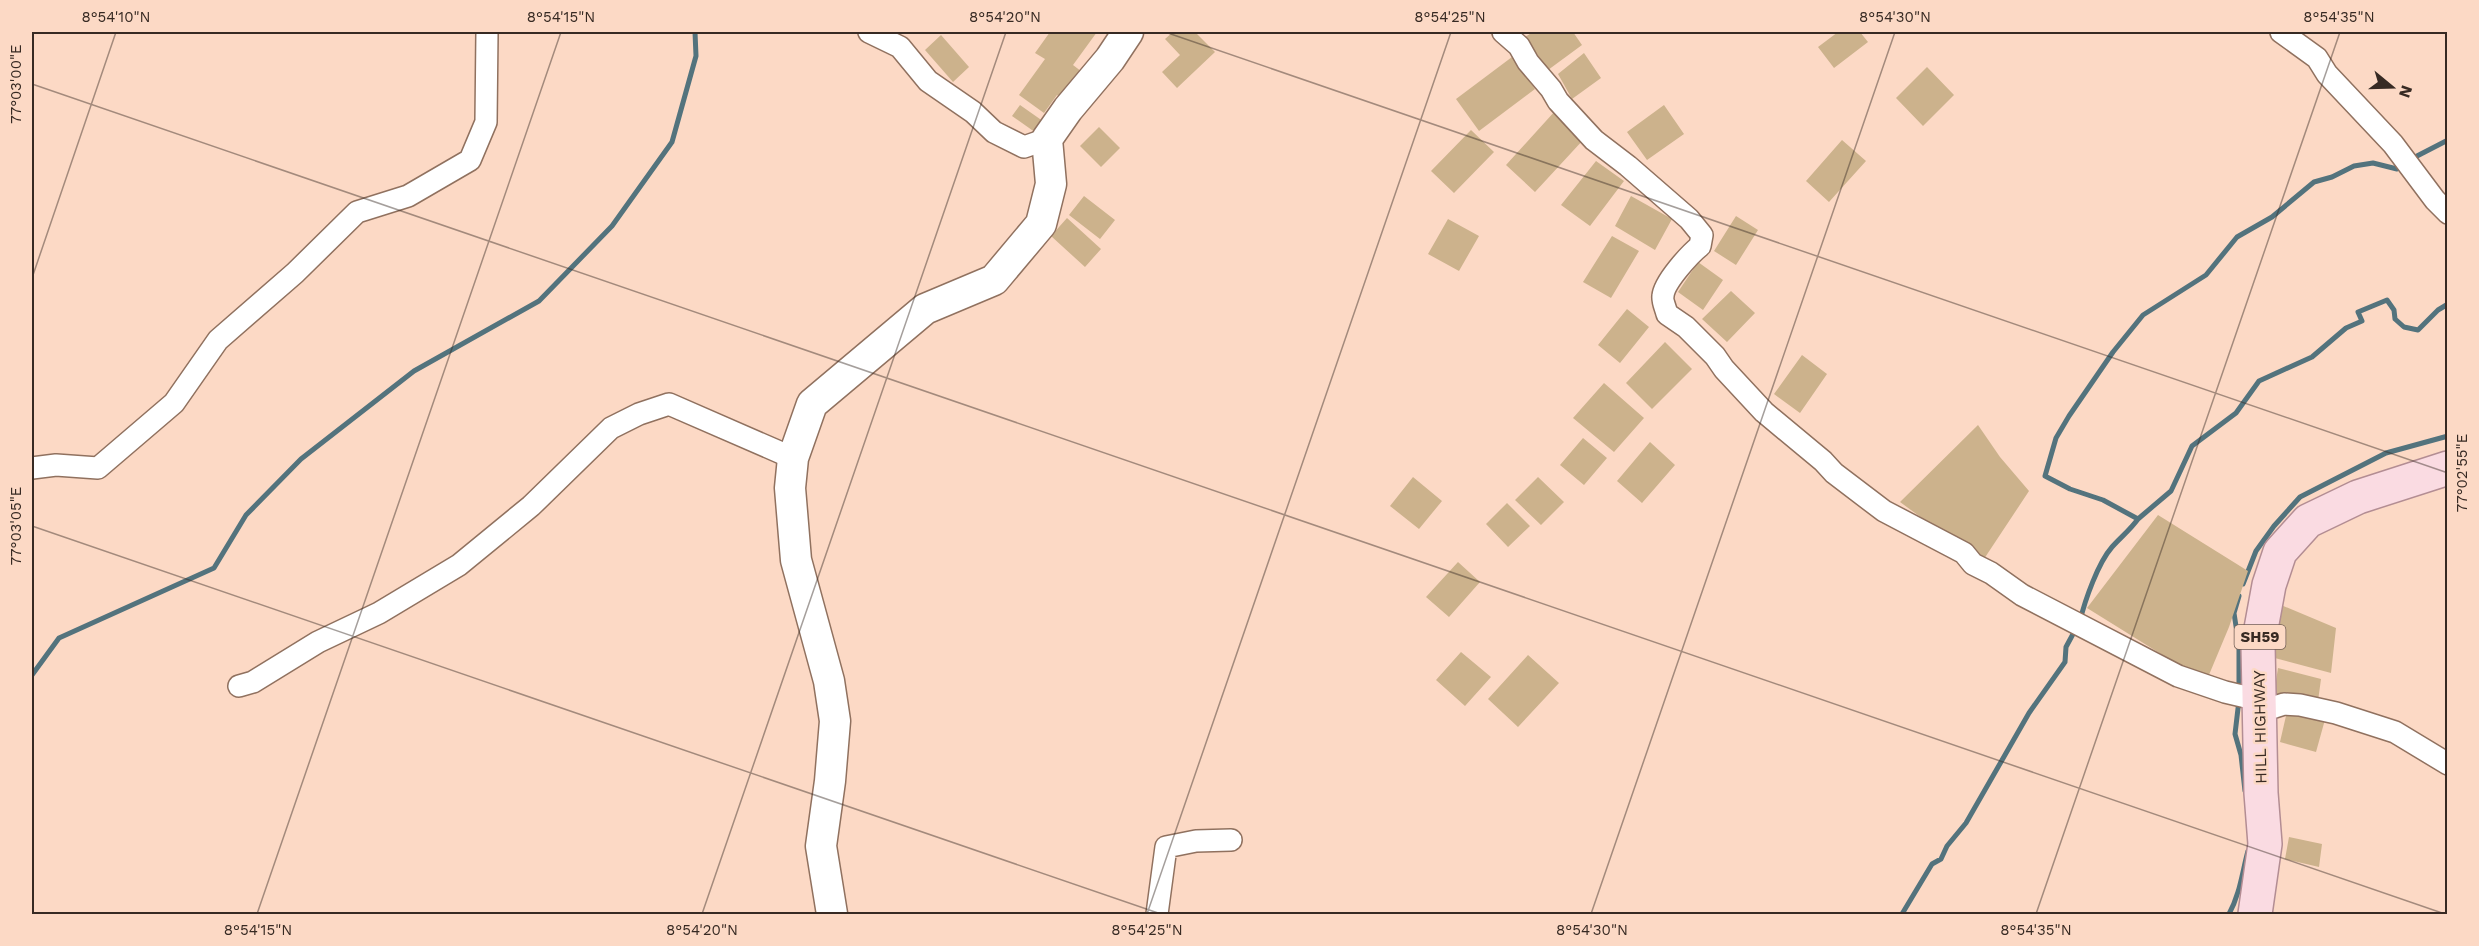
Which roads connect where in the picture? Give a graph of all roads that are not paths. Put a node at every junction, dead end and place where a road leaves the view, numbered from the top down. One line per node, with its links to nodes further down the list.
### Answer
1 (487, 32): 9 (street)
2 (869, 32): 6 (street)
3 (1128, 32): 6 (main road)
4 (1503, 32): 12 (street)
5 (2281, 32): 7 (street)
6 (1047, 139): 8 (main road)
7 (2448, 213)
8 (793, 458): 11 (street); 15 (main road)
9 (32, 468)
10 (2448, 468): 12 (main road, HILL HIGHWAY / SH59)
11 (239, 686)
12 (2259, 706): 13 (street); 17 (main road, HILL HIGHWAY / SH59)
13 (2448, 764)
14 (1231, 840): 16 (street)
15 (832, 915)
16 (1157, 915)
17 (2255, 915)

